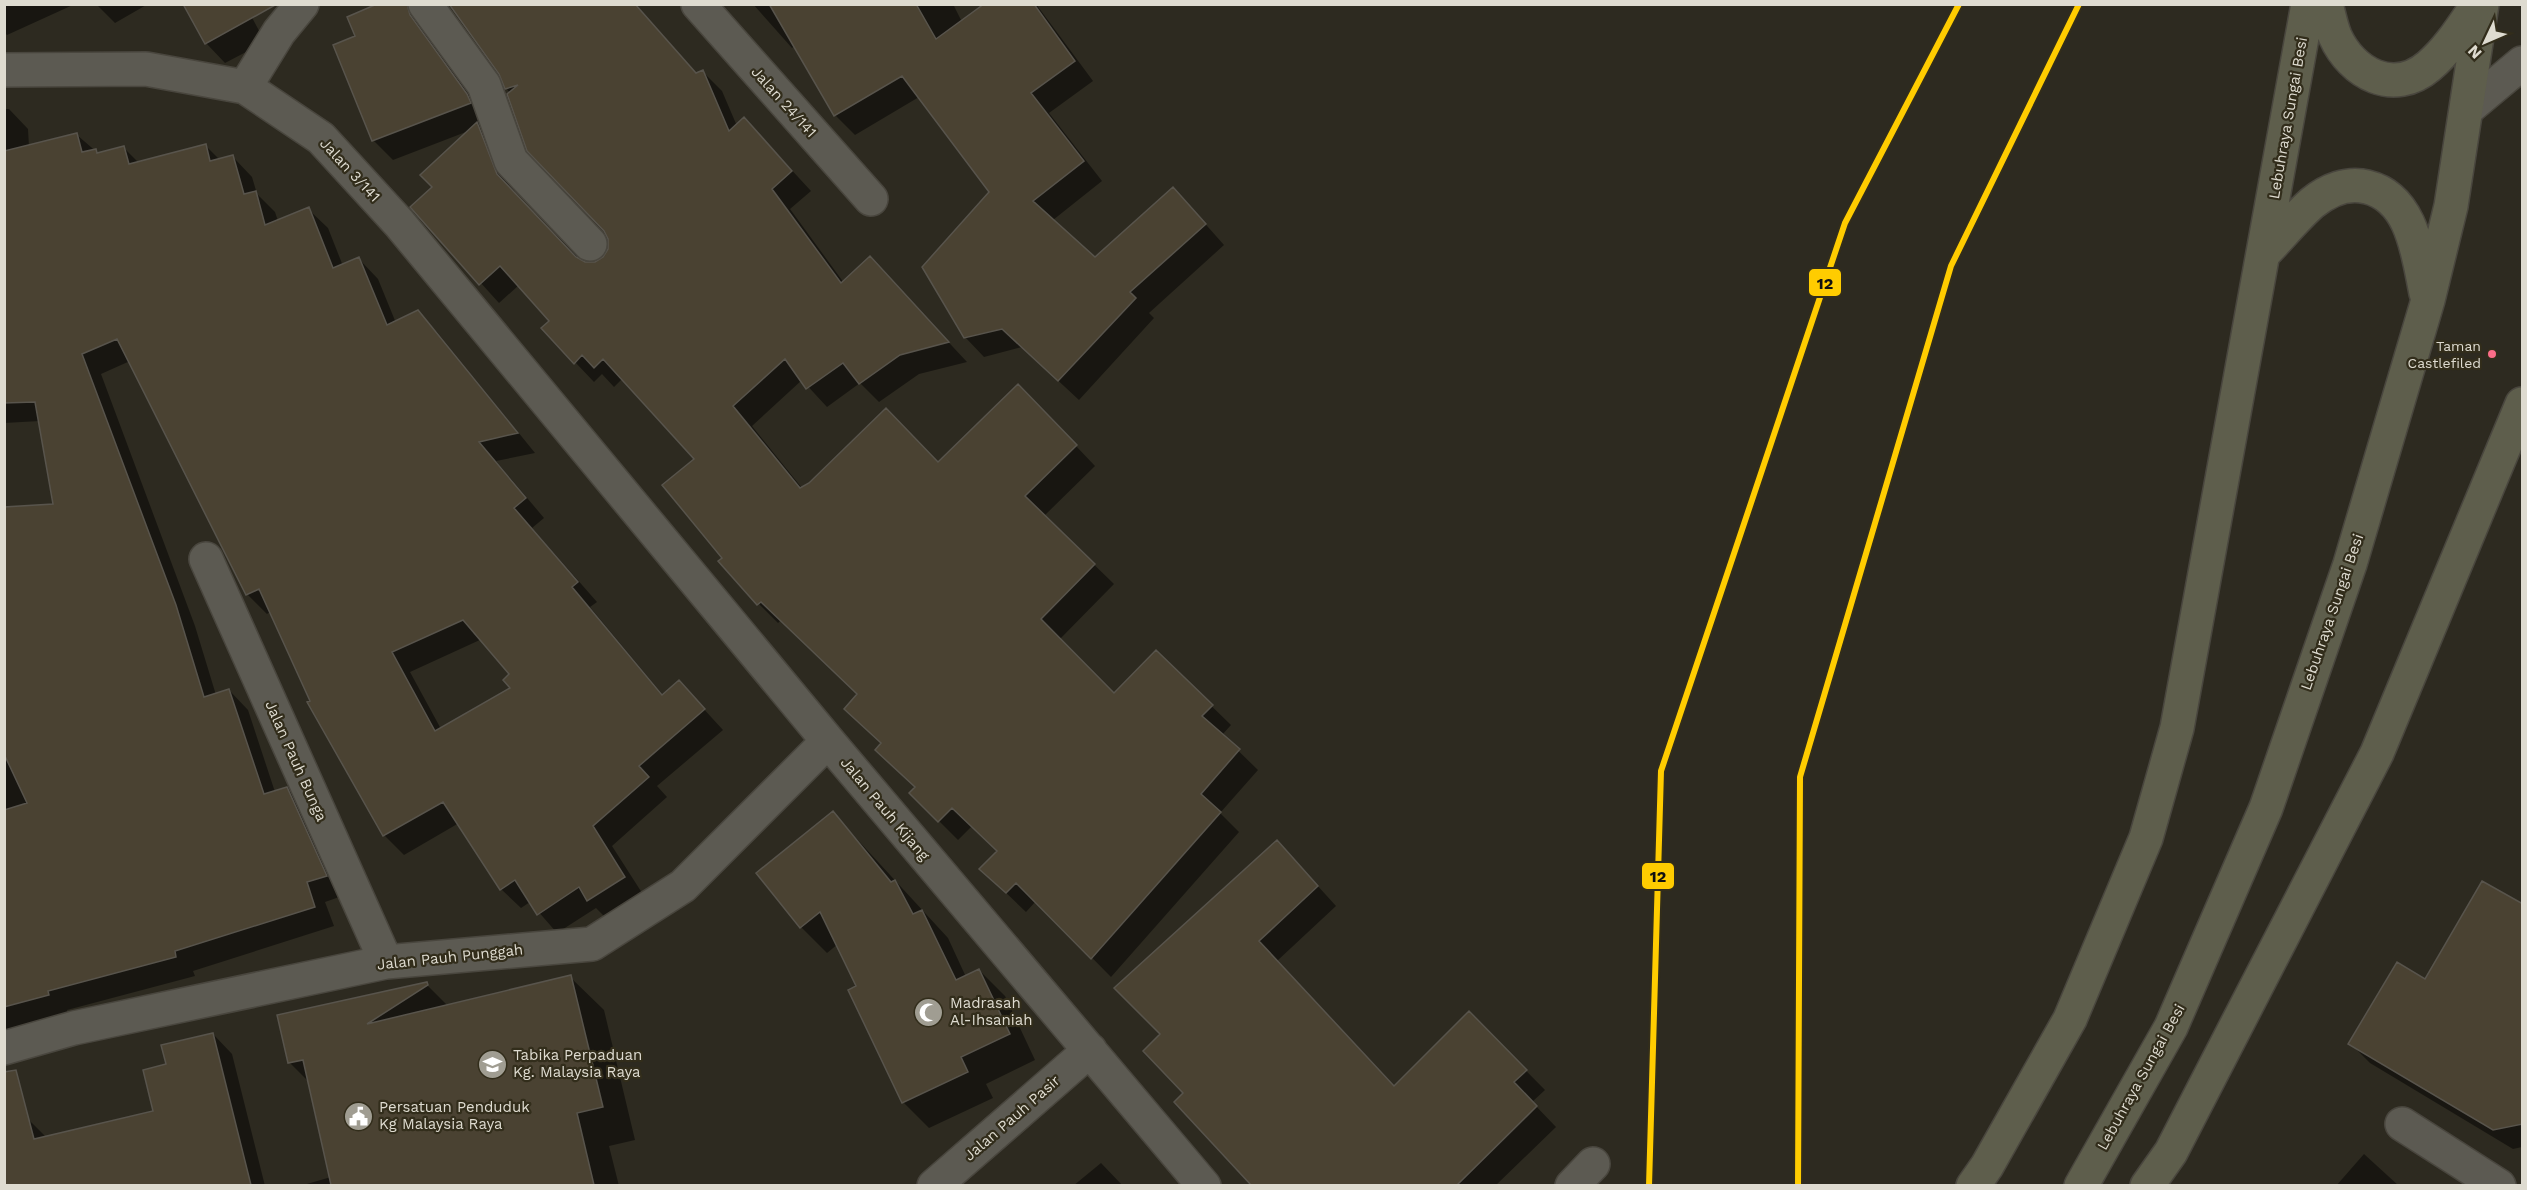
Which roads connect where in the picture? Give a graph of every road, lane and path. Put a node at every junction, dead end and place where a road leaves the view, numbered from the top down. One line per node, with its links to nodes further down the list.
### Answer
1 (302, 4): 9 (street)
2 (425, 4): 12 (street)
3 (698, 4): 11 (street, Jalan 24/141)
4 (2308, 4): 13 (highway, Lebuhraya Sungai Besi)
5 (2326, 4): 6 (highway)
6 (2480, 4): 10 (highway, Lebuhraya Sungai Besi)
7 (2523, 63): 10 (street)
8 (4, 70): 9 (street, Jalan 3/141)
9 (245, 87): 16 (street, Jalan 3/141)
10 (2467, 109): 14 (highway, Lebuhraya Sungai Besi)
11 (871, 199)
12 (590, 244)
13 (2264, 253): 14 (highway); 25 (highway, Lebuhraya Sungai Besi)
14 (2428, 300): 26 (highway, Lebuhraya Sungai Besi)
15 (2523, 404): 27 (highway)
16 (570, 429): 18 (street, Jalan Pauh Kijang)
17 (206, 559): 19 (street, Jalan Pauh Bunga)
18 (828, 741): 19 (street, Jalan Pauh Punggah); 21 (street, Jalan Pauh Kijang)
19 (386, 962): 20 (street, Jalan Pauh Punggah)
20 (4, 1048)
21 (1090, 1050): 23 (street, Jalan Pauh Pasir); 24 (street, Jalan Pauh Kijang)
22 (2402, 1124): 28 (street)
23 (934, 1185)
24 (1204, 1185)
25 (1973, 1185)
26 (2081, 1185)
27 (2147, 1185)
28 (2499, 1185)

